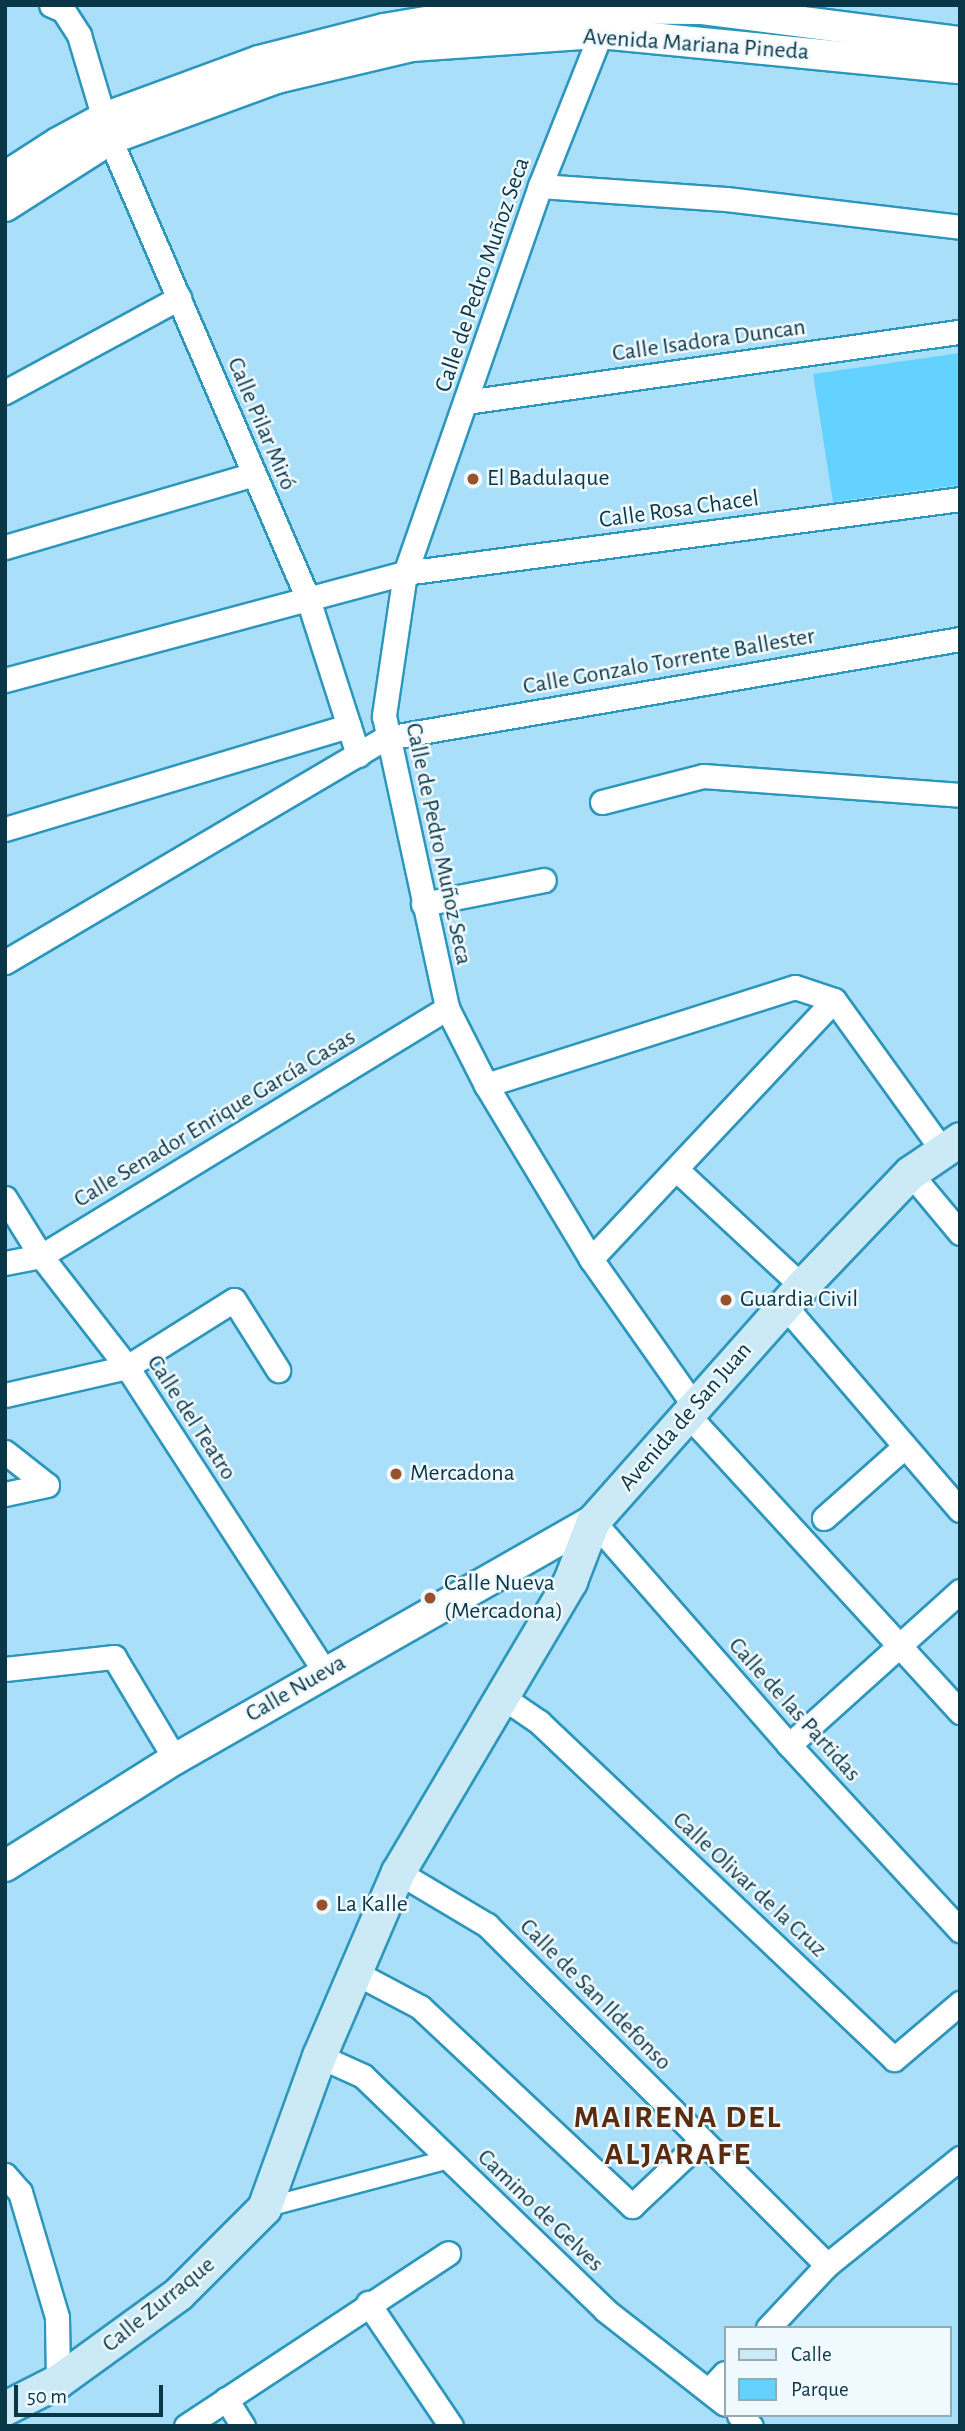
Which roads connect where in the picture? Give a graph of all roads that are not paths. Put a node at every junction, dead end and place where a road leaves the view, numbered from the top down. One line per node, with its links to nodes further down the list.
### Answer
1 (51, 5): 5 (street, Calle Pilar Miró)
2 (608, 15): 3 (street, Avenida Mariana Pineda); 4 (street, Avenida Mariana Pineda); 5 (street, Avenida Mariana Pineda); 7 (street, Calle de Pedro Muñoz Seca)
3 (960, 42)
4 (960, 68)
5 (107, 128): 6 (street, Avenida Mariana Pineda); 8 (street, Avenida Mariana Pineda); 10 (street, Calle Pilar Miró)
6 (5, 177)
7 (540, 186): 9 (street); 13 (street, Calle de Pedro Muñoz Seca)
8 (5, 206)
9 (960, 227)
10 (179, 298): 12 (street); 14 (street, Calle Pilar Miró)
11 (960, 332): 13 (street, Calle Isadora Duncan)
12 (5, 392)
13 (466, 402): 17 (street, Calle de Pedro Muñoz Seca)
14 (254, 474): 16 (street); 18 (street, Calle Pilar Miró)
15 (960, 499): 17 (street, Calle Rosa Chacel)
16 (5, 547)
17 (405, 573): 18 (street, Calle Rosa Chacel); 22 (street, Calle de Pedro Muñoz Seca)
18 (308, 599): 20 (street, Calle Rosa Chacel); 21 (street, Calle Pilar Miró)
19 (960, 639): 22 (street, Calle Gonzalo Torrente Ballester)
20 (5, 680)
21 (348, 726): 23 (street, Calle Pilar Miró); 26 (street)
22 (386, 738): 23 (street); 28 (street, Calle de Pedro Muñoz Seca)
23 (358, 755): 29 (street)
24 (960, 795): 25 (street)
25 (602, 802)
26 (5, 829)
27 (544, 880): 28 (street)
28 (423, 904): 31 (street, Calle de Pedro Muñoz Seca)
29 (5, 962)
30 (834, 1000): 32 (street); 33 (street); 34 (street)
31 (447, 1009): 32 (street, Calle de Pedro Muñoz Seca); 38 (street, Calle Senador Enrique García Casas)
32 (486, 1085): 39 (street, Calle de Pedro Muñoz Seca)
33 (951, 1144): 35 (main road, Avenida de San Juan)
34 (677, 1170): 39 (street); 41 (street)
35 (910, 1173): 37 (street); 41 (main road, Avenida de San Juan)
36 (5, 1198): 38 (street, Calle del Teatro)
37 (960, 1233)
38 (41, 1256): 40 (street, Calle Senador Enrique García Casas); 42 (street, Calle del Teatro)
39 (591, 1259): 45 (street, Calle de Pedro Muñoz Seca)
40 (5, 1263)
41 (793, 1295): 45 (main road, Avenida de San Juan); 46 (street)
42 (127, 1367): 43 (street); 44 (street); 57 (street, Calle del Teatro)
43 (278, 1370)
44 (5, 1395)
45 (692, 1410): 51 (main road, Avenida de San Juan); 55 (street, Calle de Pedro Muñoz Seca)
46 (905, 1446): 49 (street); 50 (street)
47 (5, 1452): 48 (street)
48 (5, 1494)
49 (960, 1510)
50 (824, 1517)
51 (593, 1521): 52 (street, Calle Nueva); 53 (main road); 60 (street, Calle de las Partidas)
52 (547, 1547): 53 (street); 57 (street, Calle Nueva)
53 (577, 1564): 58 (main road)
54 (960, 1591): 55 (street)
55 (899, 1644): 59 (street, Calle de Pedro Muñoz Seca); 60 (street)
56 (5, 1669): 61 (street)
57 (325, 1672): 61 (street, Calle Nueva)
58 (501, 1696): 63 (main road); 66 (street, Calle Olivar de la Cruz)
59 (960, 1712)
60 (789, 1745): 64 (street, Calle de las Partidas)
61 (175, 1759): 62 (street, Calle Nueva)
62 (5, 1866)
63 (398, 1872): 65 (main road); 68 (street, Calle de San Ildefonso)
64 (960, 1930)
65 (354, 1972): 67 (main road); 68 (street)
66 (960, 2003)
67 (319, 2056): 70 (street, Camino de Gelves); 72 (main road)
68 (702, 2140): 74 (street, Calle de San Ildefonso)
69 (960, 2158): 74 (street)
70 (449, 2159): 72 (street); 79 (street, Camino de Gelves)
71 (5, 2175): 78 (street)
72 (264, 2208): 78 (main road, Calle Zurraque)
73 (448, 2253): 75 (street)
74 (827, 2266): 76 (street)
75 (368, 2303): 80 (street); 84 (street)
76 (770, 2326)
77 (724, 2375): 79 (street)
78 (58, 2381): 81 (main road, Calle Zurraque)
79 (717, 2397)
80 (226, 2399): 82 (street); 83 (street)
81 (5, 2408)
82 (186, 2426)
83 (243, 2426)
84 (451, 2426)

